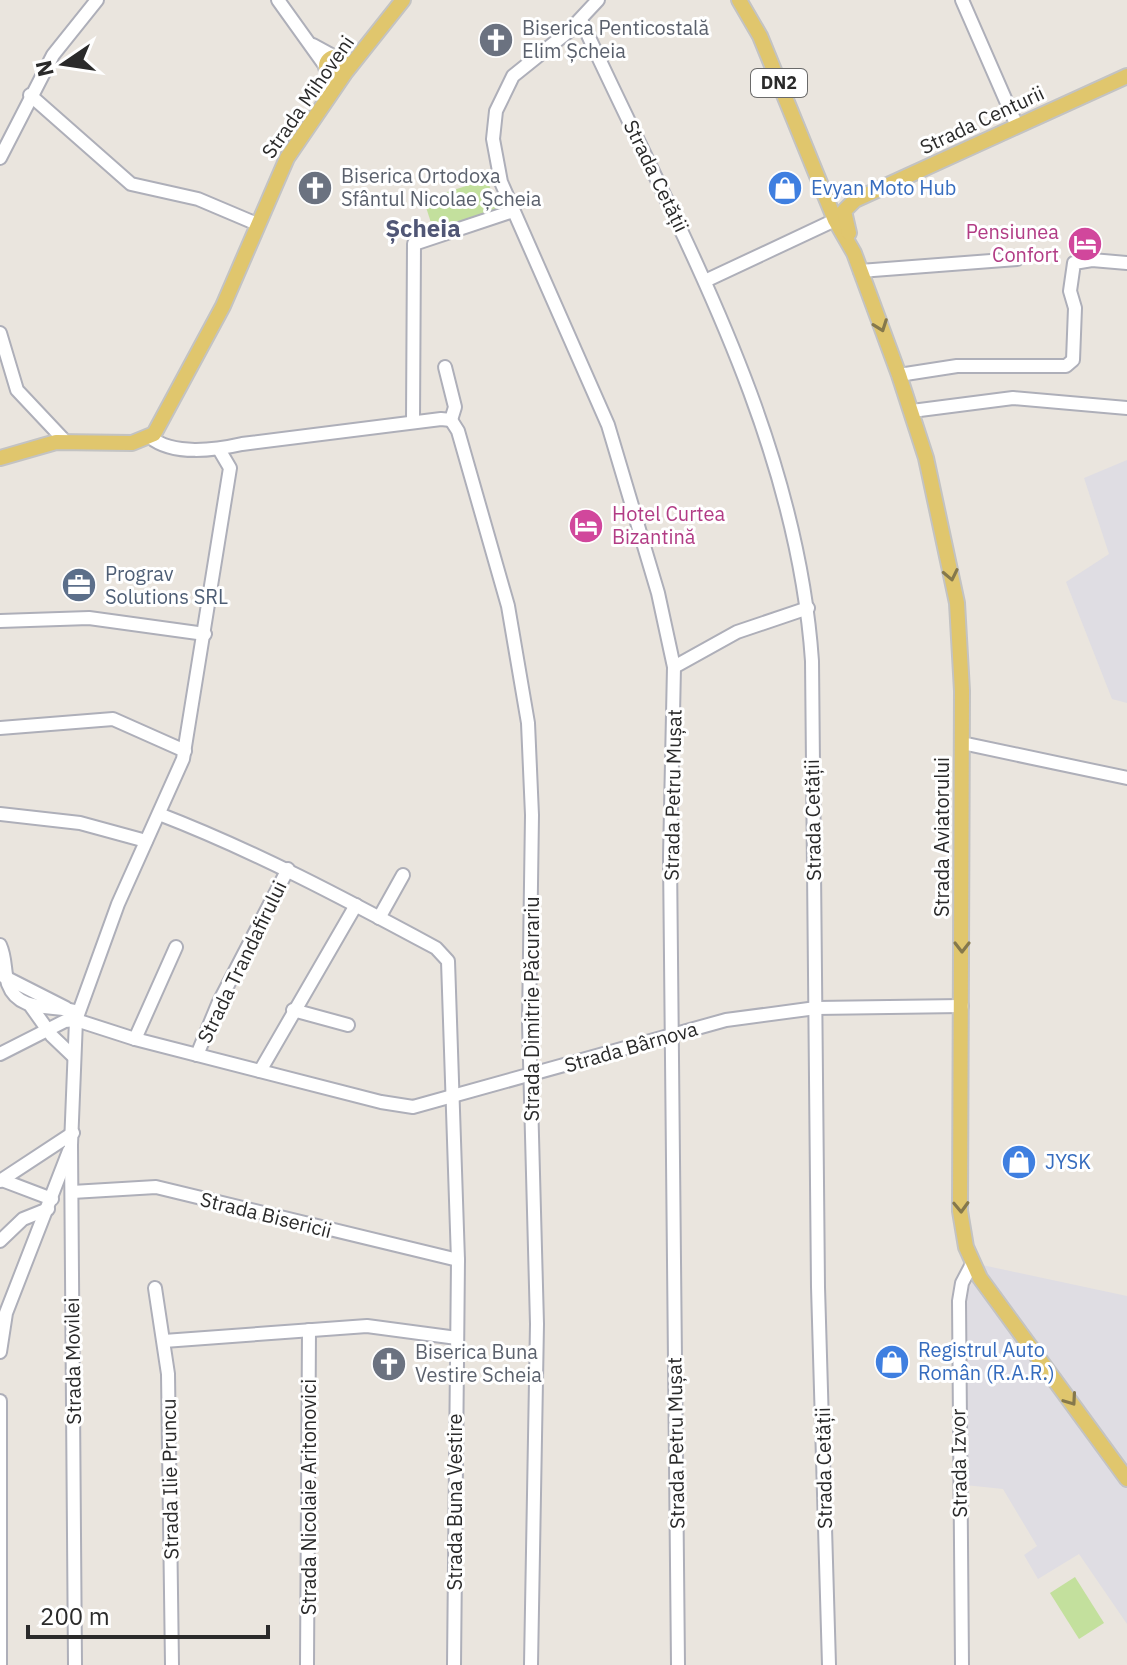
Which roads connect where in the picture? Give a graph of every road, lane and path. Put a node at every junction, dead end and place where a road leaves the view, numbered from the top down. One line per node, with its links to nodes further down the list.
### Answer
1 (97, 0): 10 (street)
2 (278, 0): 8 (street)
3 (403, 0): 8 (main road, Strada Mihoveni)
4 (598, 0): 7 (street, Strada Petru Mușat)
5 (739, 0): 13 (main road, DN2)
6 (962, 0): 11 (street)
7 (581, 20): 15 (street, Strada Petru Mușat); 22 (street, Strada Cetății)
8 (336, 67): 17 (main road, Strada Mihoveni)
9 (1127, 76): 11 (main road, Strada Centurii)
10 (30, 95): 12 (street); 17 (street)
11 (1017, 126): 14 (main road, Strada Centurii)
12 (0, 158)
13 (816, 168): 14 (main road, DN2); 16 (main road, Strada Aviatorului)
14 (855, 200): 18 (main road)
15 (513, 211): 29 (street); 37 (street, Strada Petru Mușat)
16 (835, 220): 18 (main road, Strada Aviatorului); 22 (street)
17 (257, 224): 30 (main road, Strada Mihoveni)
18 (854, 253): 21 (main road, Strada Aviatorului)
19 (1017, 259): 21 (street)
20 (1127, 263): 25 (street)
21 (860, 271): 25 (main road, Strada Aviatorului, one-way to 25)
22 (705, 281): 34 (street, Strada Cetății)
23 (0, 333): 31 (street)
24 (445, 367): 28 (street, Strada Dimitrie Păcurariu)
25 (899, 375): 27 (main road, Strada Aviatorului)
26 (1127, 408): 27 (street)
27 (912, 411): 39 (main road, Strada Aviatorului, one-way to 39)
28 (451, 420): 29 (street); 65 (street, Strada Dimitrie Păcurariu)
29 (413, 422): 32 (street)
30 (150, 437): 31 (main road); 32 (street)
31 (65, 441): 33 (main road)
32 (220, 451): 36 (street, Strada Movilei)
33 (0, 458)
34 (808, 608): 37 (street); 54 (street, Strada Cetății)
35 (0, 621): 36 (street)
36 (205, 634): 40 (street, Strada Movilei)
37 (674, 667): 59 (street, Strada Petru Mușat)
38 (0, 728): 40 (street)
39 (962, 743): 41 (street); 53 (main road, Strada Aviatorului, one-way to 53)
40 (185, 751): 43 (street, Strada Movilei)
41 (1127, 778)
42 (0, 814): 44 (street)
43 (159, 814): 44 (street, Strada Movilei); 45 (street)
44 (146, 841): 56 (street, Strada Movilei)
45 (288, 869): 47 (street); 62 (street, Strada Trandafirului)
46 (403, 875): 48 (street)
47 (356, 905): 48 (street); 55 (street)
48 (379, 918): 66 (street, Strada Buna Vestire)
49 (0, 945): 51 (street)
50 (176, 947): 60 (street)
51 (4, 976): 52 (street); 56 (street)
52 (30, 1005): 56 (street); 58 (street)
53 (962, 1006): 54 (street, Strada Bârnova); 73 (main road, Strada Aviatorului, one-way to 73)
54 (816, 1008): 59 (street, Strada Bârnova); 90 (street, Strada Cetății)
55 (293, 1010): 57 (street); 64 (street)
56 (73, 1013): 58 (street); 60 (street, Strada Bârnova); 63 (street, Strada Movilei)
57 (348, 1025)
58 (48, 1031): 61 (street); 63 (street)
59 (674, 1035): 65 (street, Strada Bârnova); 89 (street, Strada Petru Mușat)
60 (135, 1039): 62 (street, Strada Bârnova)
61 (0, 1054)
62 (197, 1055): 64 (street, Strada Bârnova)
63 (74, 1057): 67 (street, Strada Movilei)
64 (260, 1071): 66 (street, Strada Bârnova)
65 (531, 1076): 66 (street, Strada Bârnova); 88 (street, Strada Dimitrie Păcurariu)
66 (452, 1099): 72 (street, Strada Buna Vestire)
67 (72, 1139): 68 (street); 69 (street, Strada Movilei); 70 (street)
68 (1, 1181): 70 (street)
69 (72, 1192): 72 (street, Strada Bisericii); 84 (street, Strada Movilei)
70 (50, 1204): 71 (street); 75 (street)
71 (0, 1241)
72 (458, 1260): 77 (street, Strada Buna Vestire)
73 (972, 1264): 81 (main road, Strada Aviatorului, one-way to 81); 91 (street, Strada Izvor)
74 (155, 1288): 78 (street, Strada Ilie Pruncu)
75 (3, 1314): 79 (street)
76 (309, 1330): 77 (street); 78 (street); 86 (street, Strada Nicolaie Aritonovici)
77 (457, 1338): 87 (street, Strada Buna Vestire)
78 (164, 1341): 85 (street, Strada Ilie Pruncu)
79 (0, 1352)
80 (0, 1401): 83 (street)
81 (1121, 1464): 82 (main road, Strada Aviatorului)
82 (1127, 1479)
83 (0, 1665)
84 (75, 1665)
85 (172, 1665)
86 (307, 1665)
87 (454, 1665)
88 (531, 1665)
89 (678, 1665)
90 (829, 1665)
91 (962, 1665)

